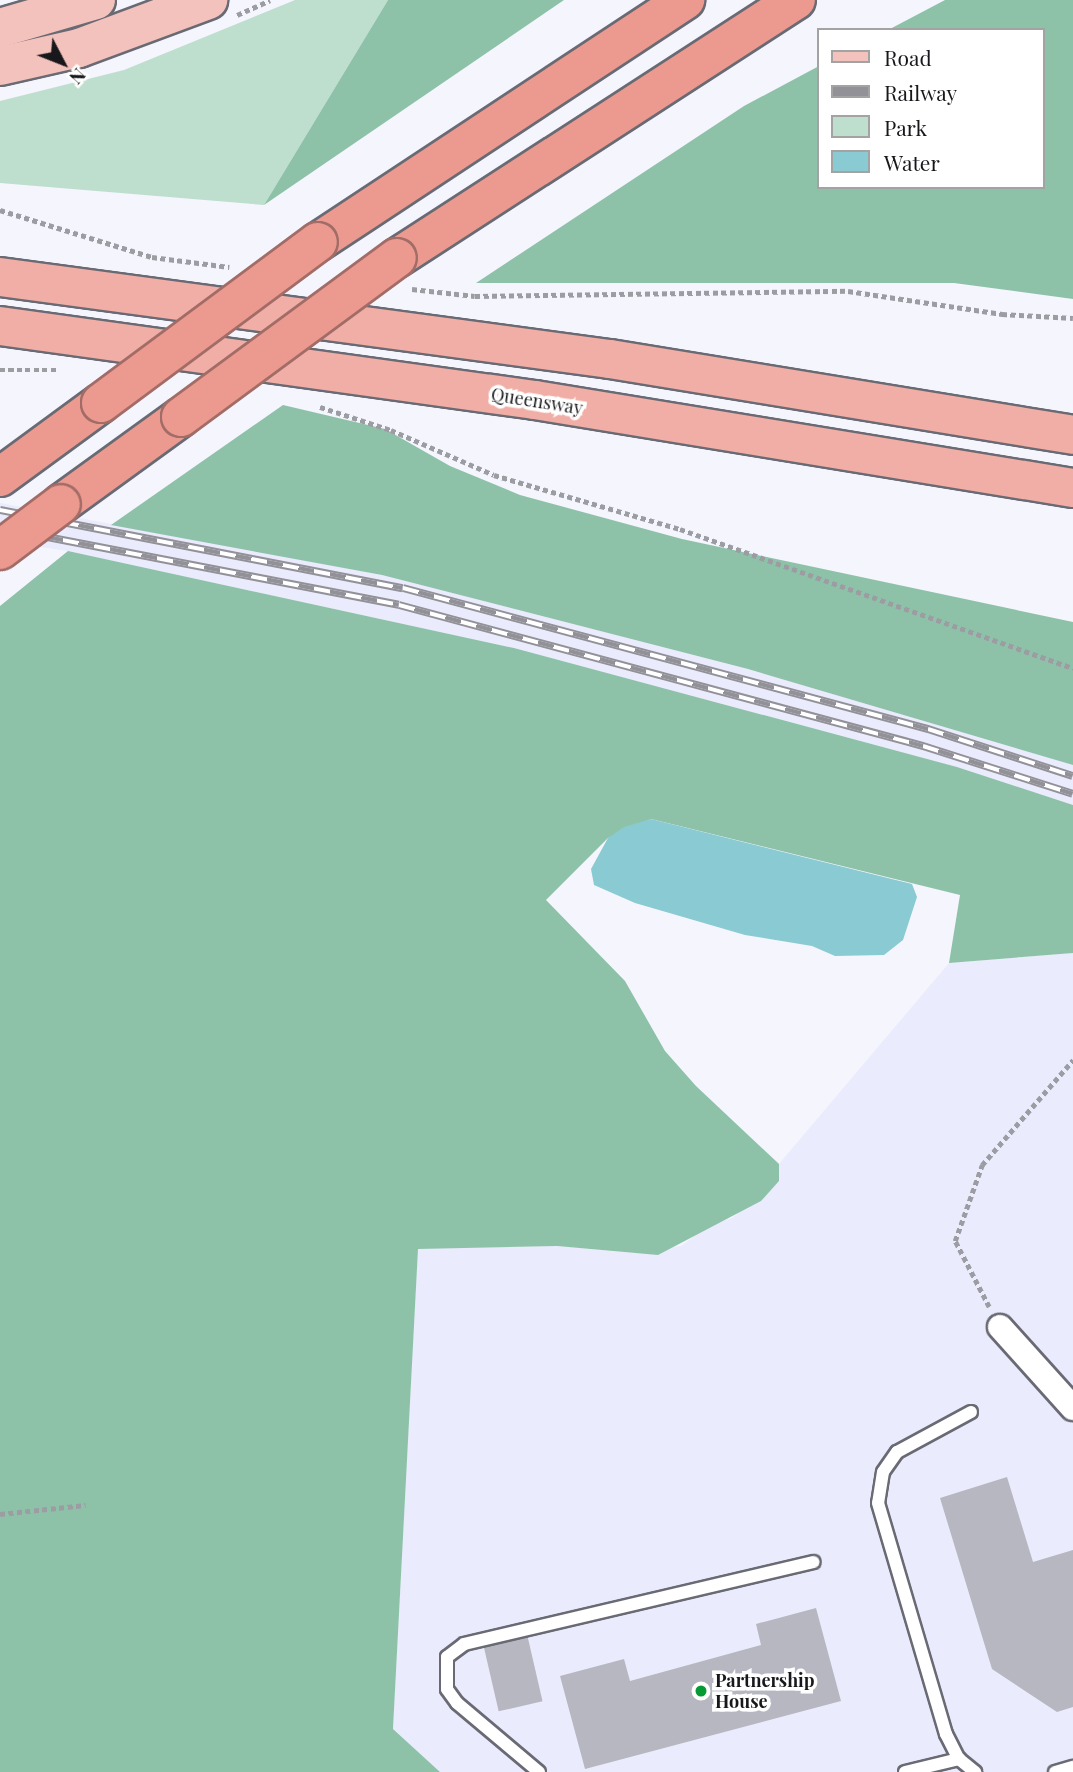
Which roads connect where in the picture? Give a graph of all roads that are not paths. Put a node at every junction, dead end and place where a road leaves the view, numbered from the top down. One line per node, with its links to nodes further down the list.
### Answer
1 (96, 0): 5 (main road)
2 (208, 0): 6 (main road)
3 (685, 0): 10 (highway, bridge)
4 (791, 4): 12 (highway, bridge)
5 (0, 29)
6 (0, 66)
7 (0, 277): 9 (highway)
8 (0, 326): 11 (highway, Queensway)
9 (1073, 435)
10 (0, 477)
11 (1073, 488)
12 (0, 550)
13 (1000, 1327): 14 (street)
14 (1073, 1408)
15 (971, 1412): 17 (lane)
16 (814, 1562): 19 (lane)
17 (959, 1759): 20 (lane); 21 (lane)
18 (1073, 1767): 22 (lane)
19 (539, 1772)
20 (905, 1772)
21 (975, 1772)
22 (1055, 1772)

